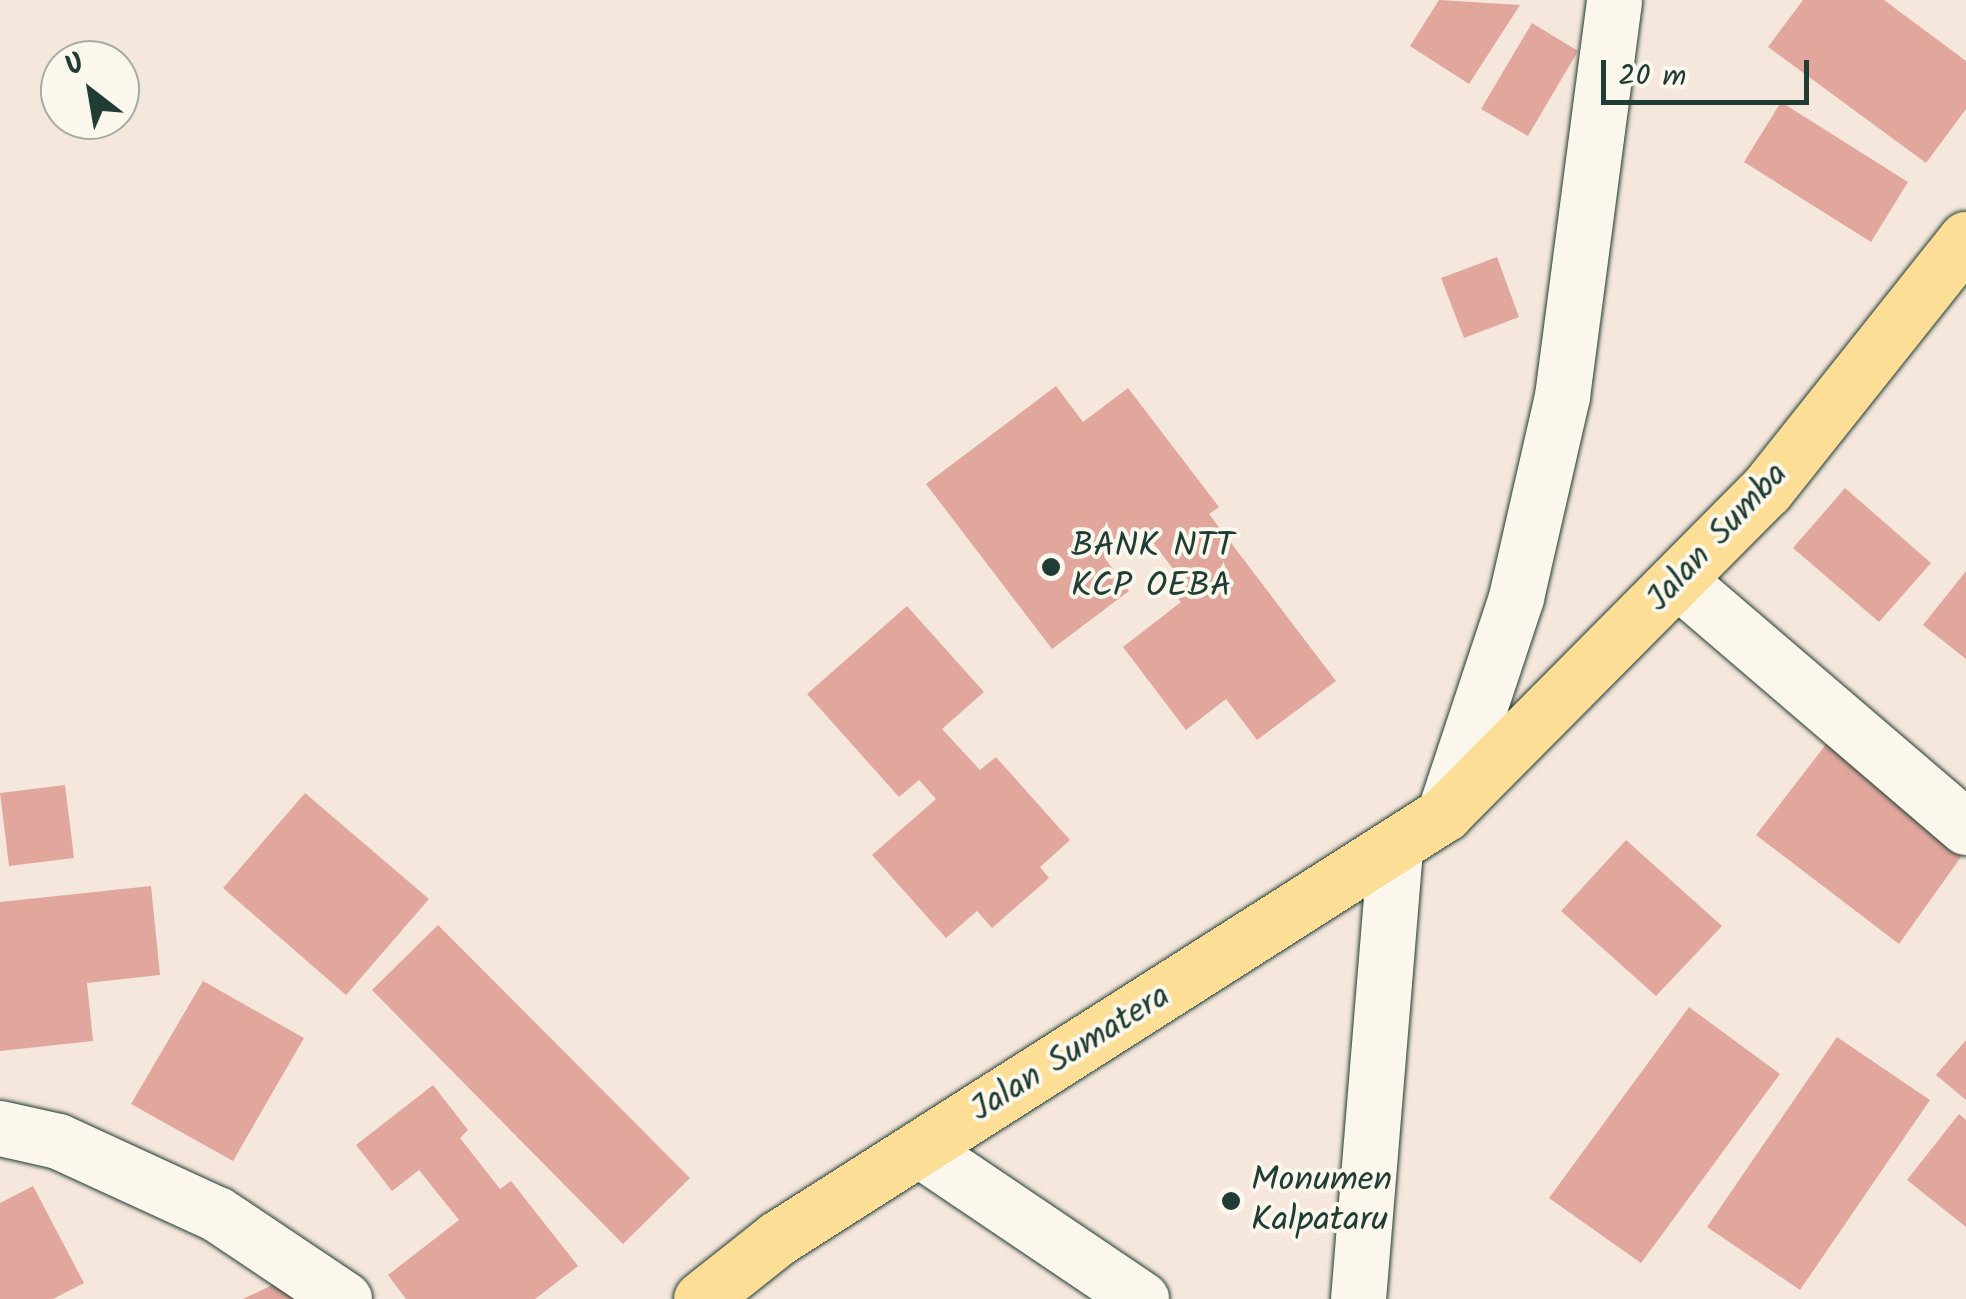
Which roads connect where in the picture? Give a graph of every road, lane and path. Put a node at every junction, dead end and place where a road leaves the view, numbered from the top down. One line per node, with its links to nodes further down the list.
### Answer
1 (1614, 0): 4 (street)
2 (1966, 239): 3 (main road, Jalan Sumba)
3 (1680, 583): 4 (main road, Jalan Sumba); 5 (street)
4 (1444, 814): 6 (main road, Jalan Sumatera)
5 (1966, 827)
6 (1395, 850): 8 (main road, Jalan Sumatera); 12 (street)
7 (0, 1128): 9 (street)
8 (919, 1149): 10 (main road, Jalan Sumatera); 11 (street)
9 (344, 1299)
10 (701, 1299)
11 (1141, 1299)
12 (1358, 1299)

